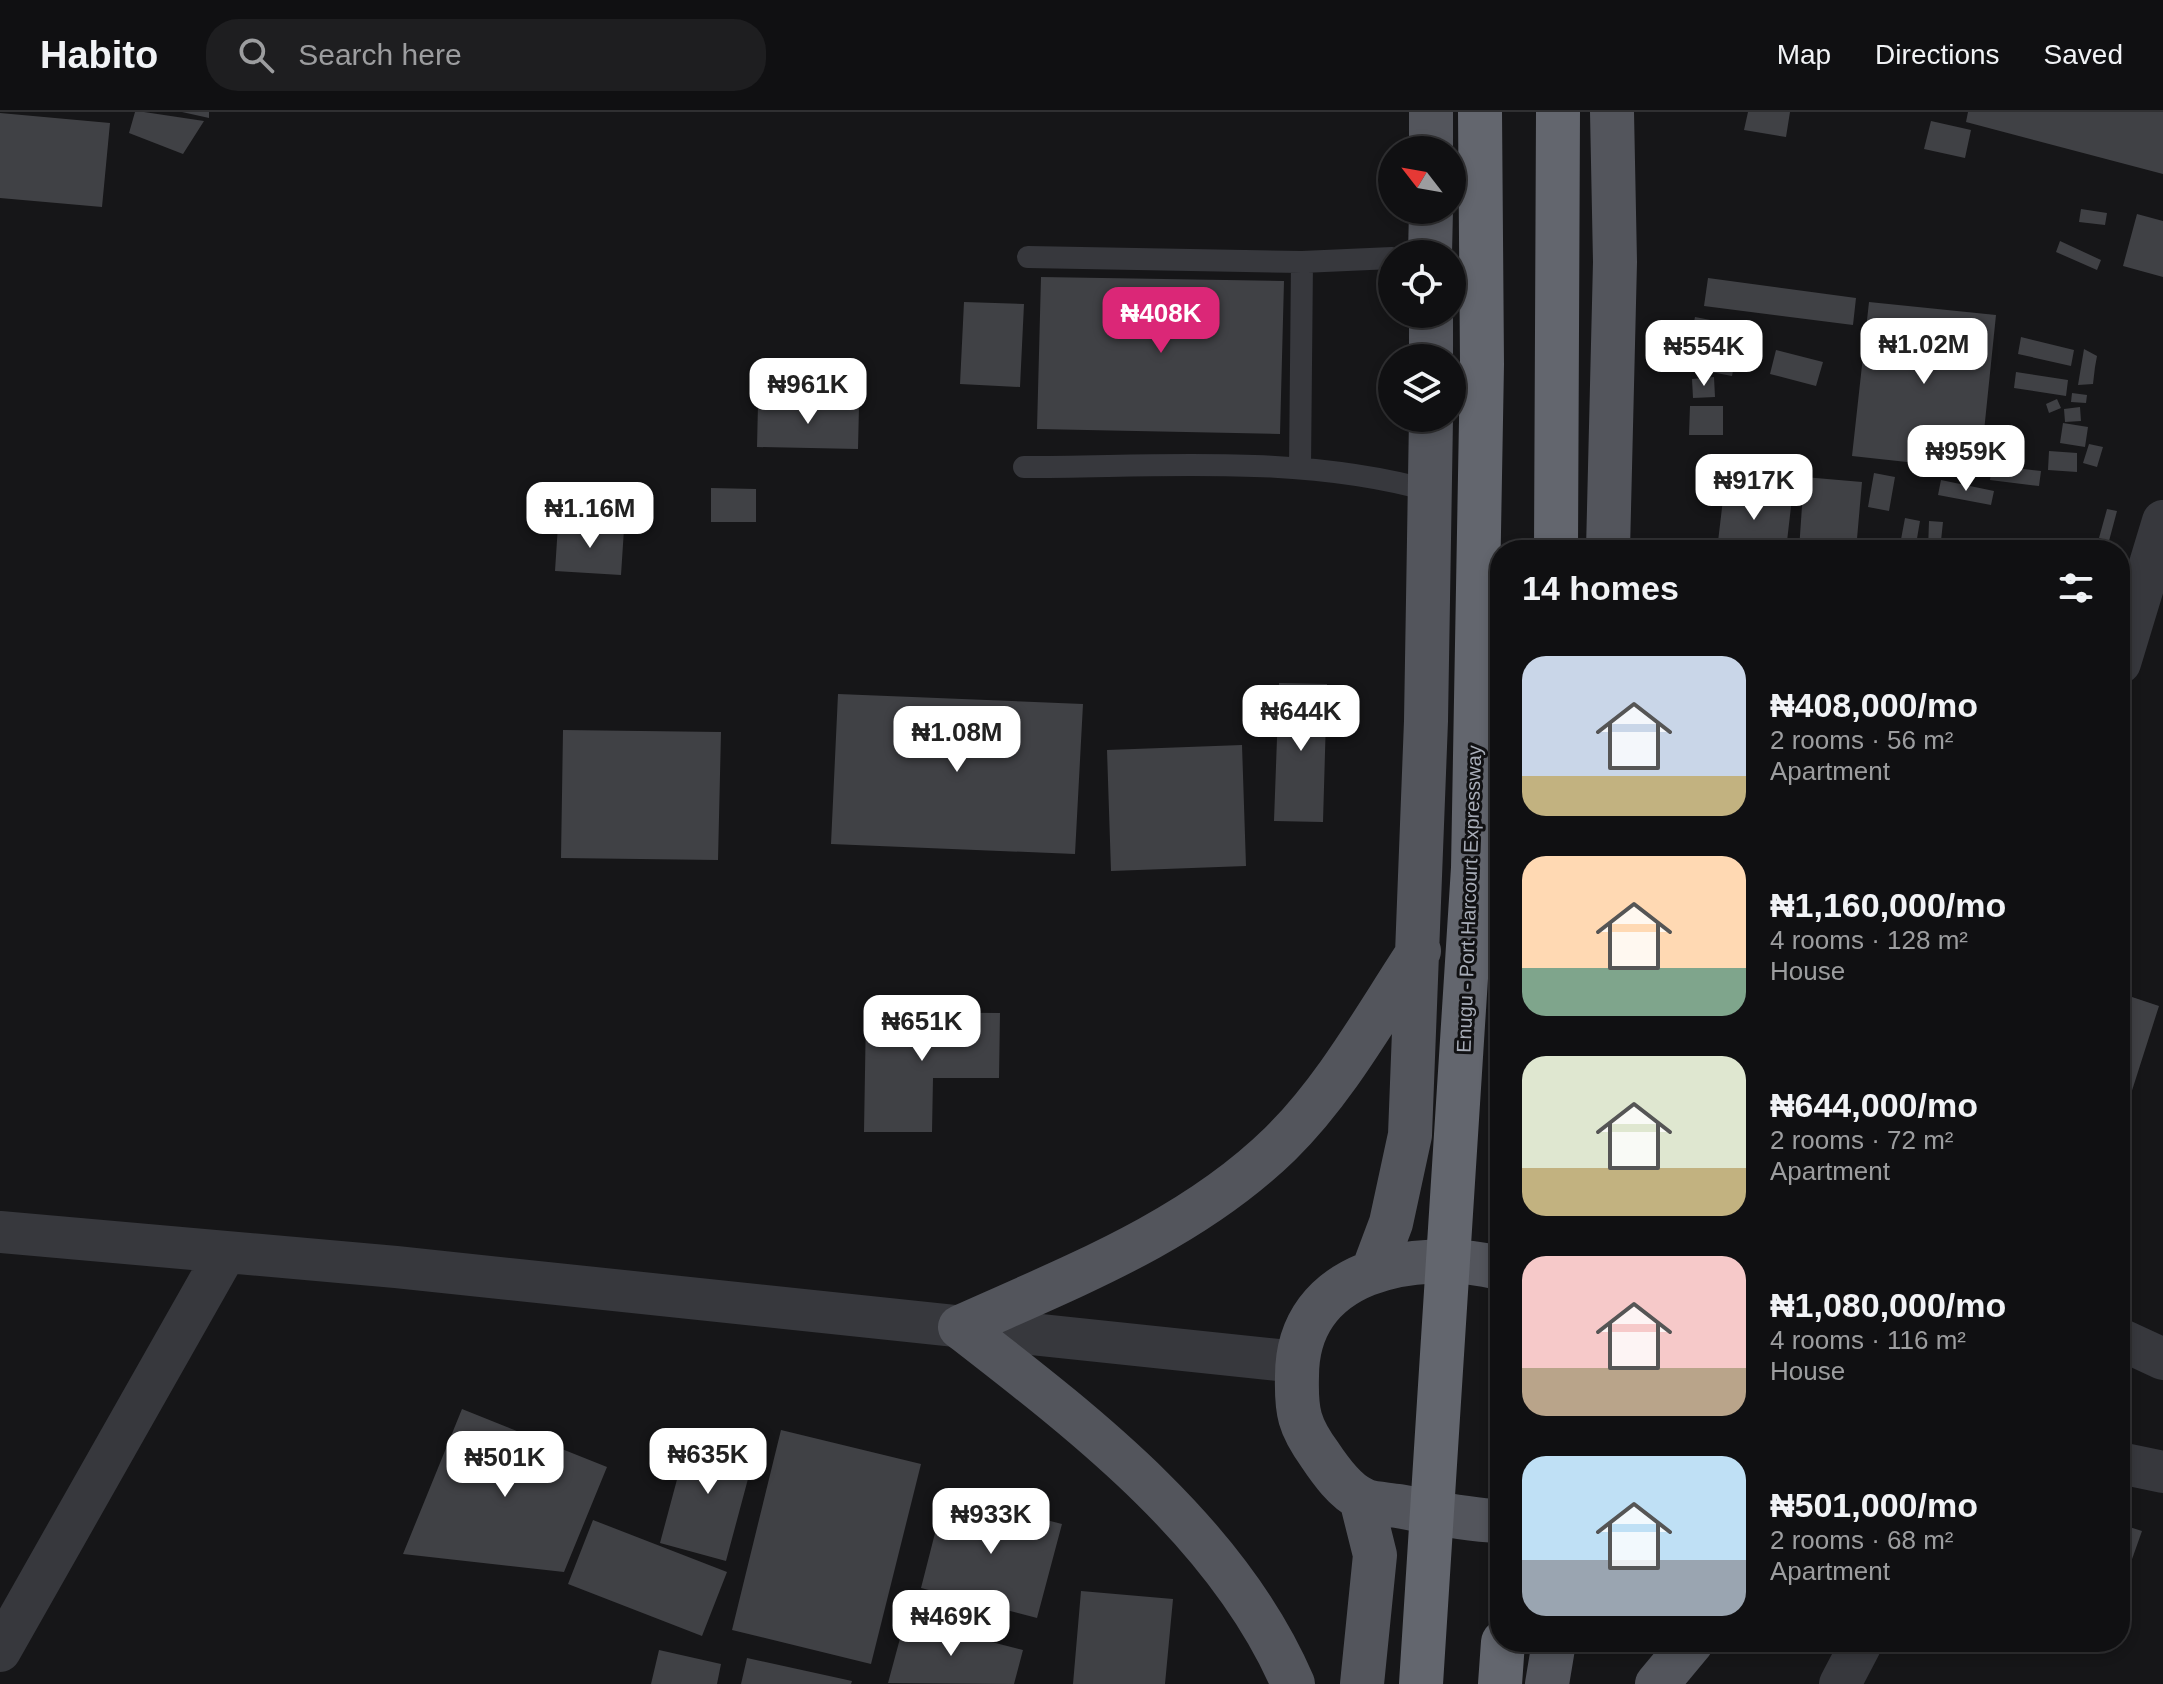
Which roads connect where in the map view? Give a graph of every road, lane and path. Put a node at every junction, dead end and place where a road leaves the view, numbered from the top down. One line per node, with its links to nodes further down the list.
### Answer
1 (1431, 112): 5 (main road)
2 (1480, 112): 37 (highway, Enugu - Port Harcourt Expressway)
3 (1558, 112): 14 (highway)
4 (1612, 112): 15 (main road)
5 (1431, 136)
6 (1378, 251): 8 (lane)
7 (1028, 257): 8 (lane)
8 (1302, 262): 11 (lane)
9 (1431, 432): 12 (main road)
10 (1024, 467): 11 (lane)
11 (1300, 467): 12 (lane)
12 (1431, 491): 17 (main road)
13 (2163, 521): 16 (street)
14 (1556, 540)
15 (1608, 540)
16 (2130, 630)
17 (1419, 951): 21 (main road); 22 (main road)
18 (0, 1232): 19 (street)
19 (226, 1252): 22 (street); 30 (street)
20 (1490, 1266): 21 (main road)
21 (1373, 1271): 25 (main road)
22 (960, 1327): 25 (street); 35 (main road)
23 (2130, 1344): 24 (street)
24 (2163, 1359)
25 (1297, 1362): 28 (main road)
26 (2130, 1465): 27 (street)
27 (2163, 1472)
28 (1361, 1499): 29 (main road); 36 (main road)
29 (1490, 1521)
30 (0, 1651)
31 (1502, 1652): 38 (highway)
32 (1552, 1652): 39 (main road)
33 (1681, 1652): 40 (main road)
34 (1857, 1652): 41 (street)
35 (1293, 1684)
36 (1362, 1684)
37 (1421, 1684)
38 (1500, 1684)
39 (1547, 1684)
40 (1657, 1684)
41 (1840, 1684)

